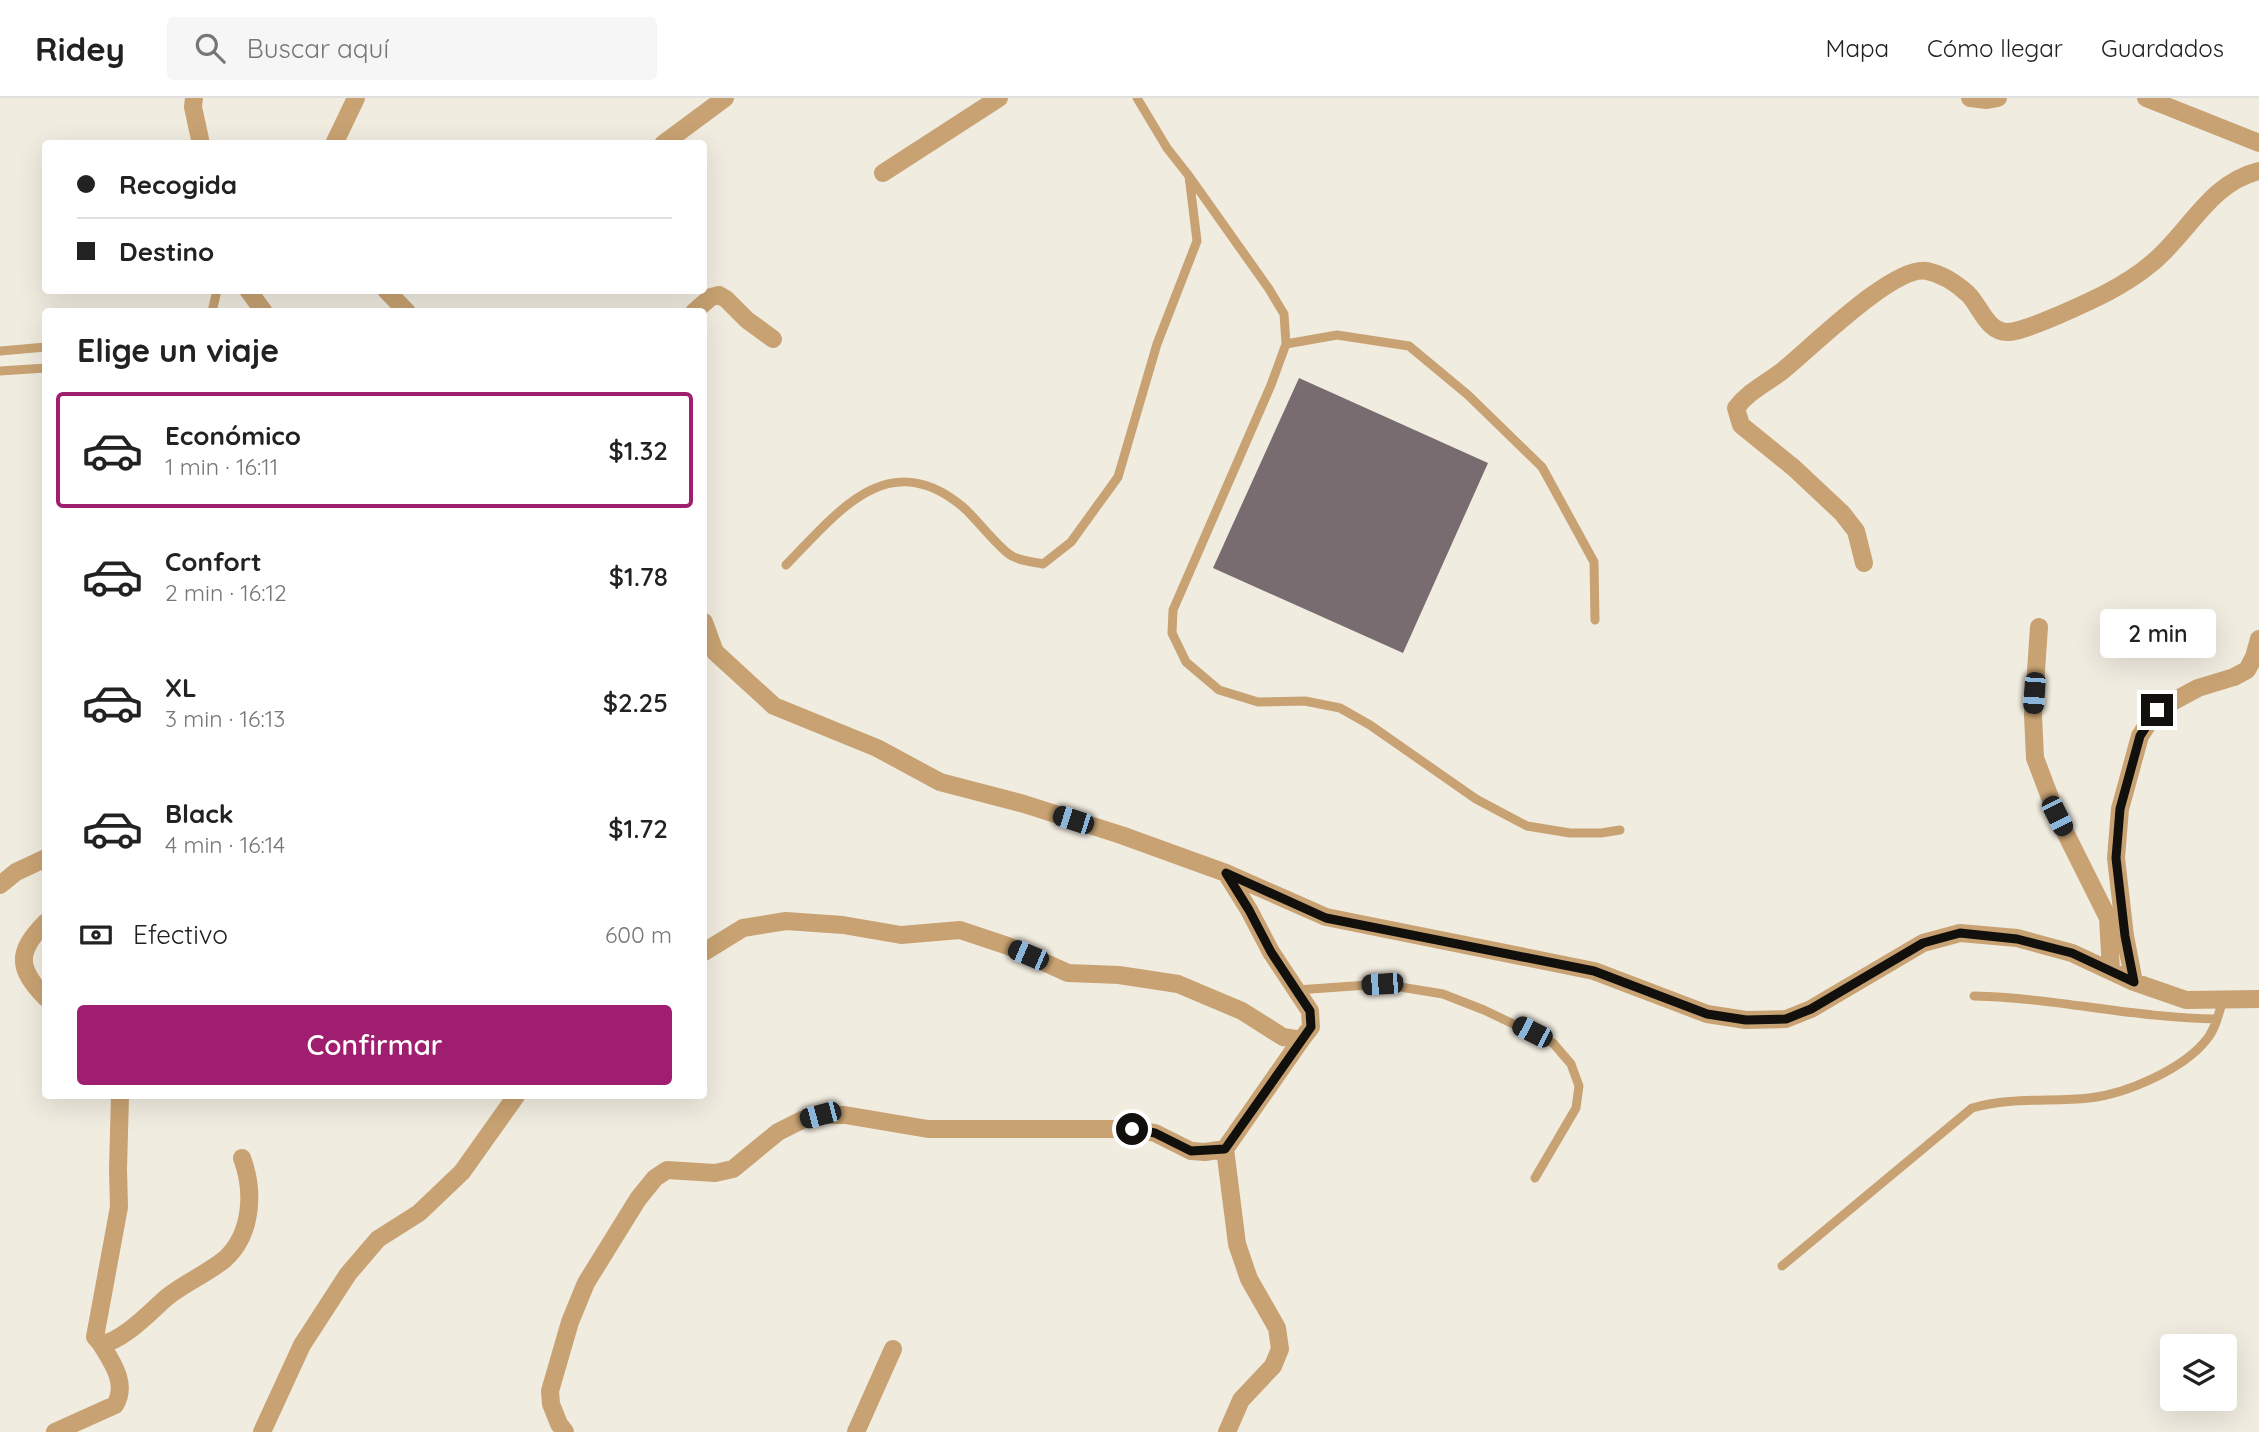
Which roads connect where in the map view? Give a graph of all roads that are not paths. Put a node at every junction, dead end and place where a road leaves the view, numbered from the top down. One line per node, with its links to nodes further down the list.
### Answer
1 (194, 98): 9 (street)
2 (356, 98): 10 (street)
3 (725, 98): 11 (street)
4 (999, 98): 14 (street)
5 (1137, 98): 15 (lane)
6 (1970, 98): 7 (street)
7 (1998, 98)
8 (2146, 98): 12 (street)
9 (200, 140)
10 (336, 140)
11 (668, 140)
12 (2259, 143)
13 (2259, 172): 25 (street)
14 (883, 173)
15 (1189, 176): 20 (lane); 26 (lane)
16 (390, 294): 17 (street)
17 (403, 308)
18 (699, 308): 19 (street)
19 (773, 339)
20 (1286, 344): 27 (lane); 31 (lane)
21 (42, 347): 22 (lane)
22 (0, 351)
23 (42, 368): 24 (lane)
24 (0, 371)
25 (1864, 563)
26 (786, 565)
27 (1595, 620)
28 (2039, 627): 37 (street)
29 (707, 630): 33 (street)
30 (2259, 639): 38 (street)
31 (1620, 830)
32 (42, 860): 34 (street)
33 (1226, 873): 37 (street); 39 (street)
34 (0, 885)
35 (42, 926): 40 (street)
36 (707, 950): 45 (street)
37 (2111, 970): 38 (street)
38 (2134, 982): 43 (street)
39 (1297, 990): 45 (street); 50 (lane)
40 (42, 994)
41 (1974, 996): 44 (lane)
42 (2259, 999): 43 (street)
43 (2224, 1000): 44 (lane)
44 (2217, 1019): 51 (lane)
45 (1301, 1040): 48 (street)
46 (120, 1099): 52 (street)
47 (514, 1099): 55 (street)
48 (1225, 1149): 56 (street); 58 (street)
49 (242, 1158): 52 (street)
50 (1535, 1178)
51 (1782, 1266)
52 (101, 1344): 54 (street)
53 (893, 1349): 57 (street)
54 (55, 1432)
55 (262, 1432)
56 (565, 1432)
57 (856, 1432)
58 (1227, 1432)

